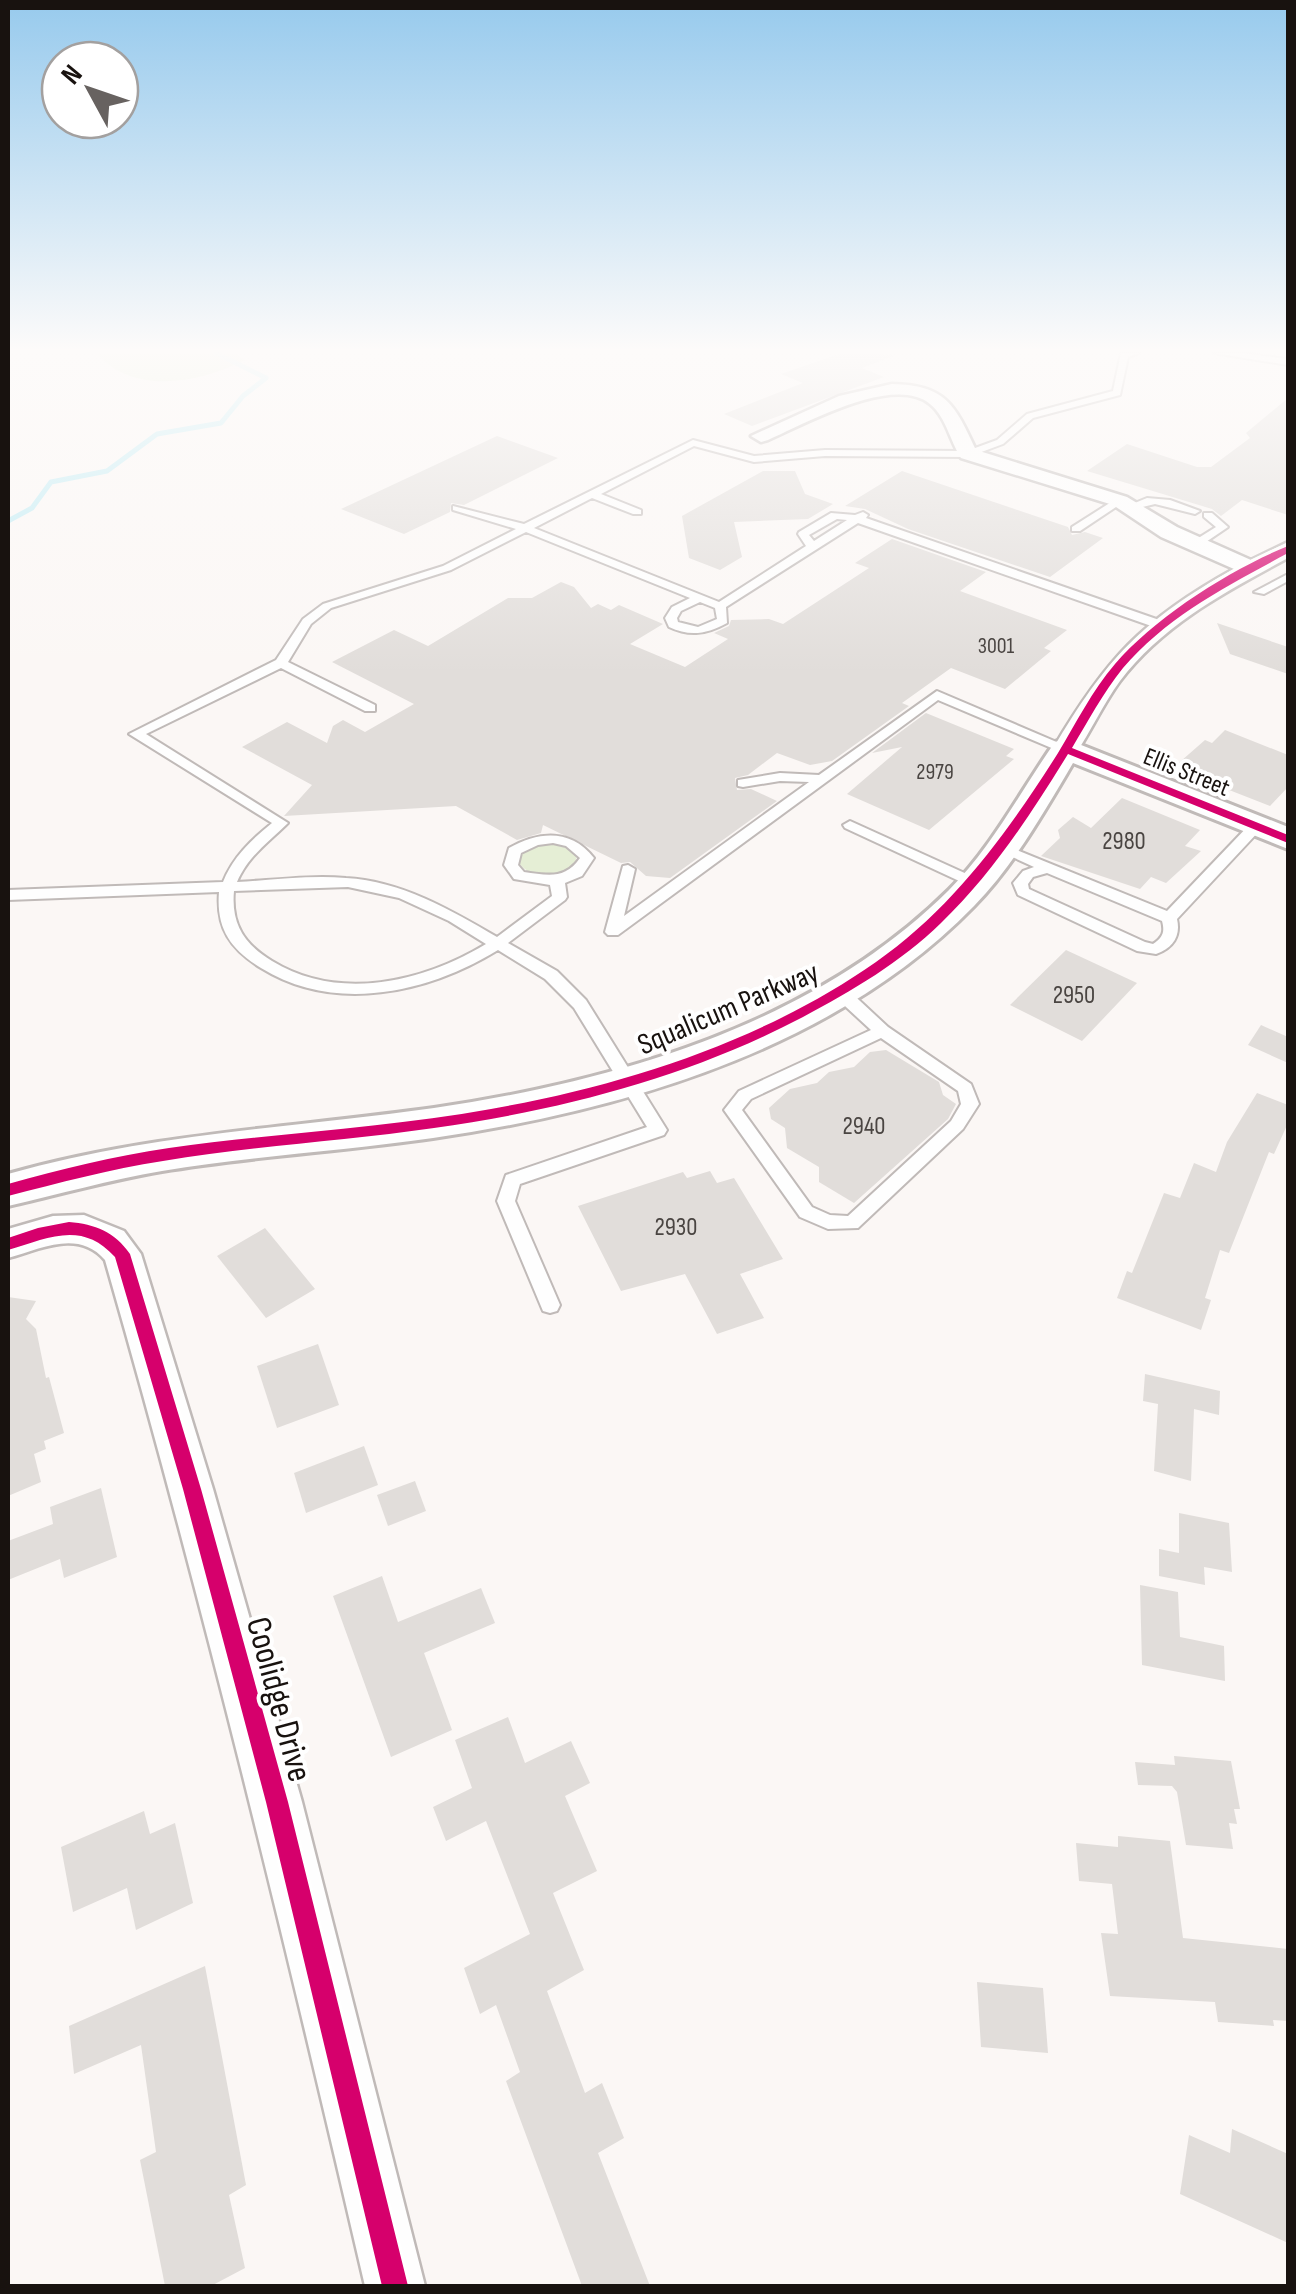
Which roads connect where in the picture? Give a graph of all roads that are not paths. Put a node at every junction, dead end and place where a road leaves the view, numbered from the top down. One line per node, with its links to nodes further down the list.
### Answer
1 (659, 460): 3 (lane)
2 (987, 460): 4 (street)
3 (592, 494): 7 (lane); 9 (lane)
4 (1125, 504): 6 (lane); 10 (lane); 11 (street)
5 (457, 508): 9 (lane)
6 (1195, 511)
7 (637, 512)
8 (1208, 515): 11 (lane)
9 (525, 528): 15 (lane); 18 (lane)
10 (1076, 529)
11 (1196, 544): 13 (street)
12 (1288, 549): 13 (street, Squalicum Parkway)
13 (1256, 576): 14 (lane); 14 (lane); 17 (street, Squalicum Parkway)
14 (1287, 578)
15 (699, 598): 16 (lane); 16 (lane)
16 (720, 606): 17 (lane)
17 (1162, 625): 20 (street, Squalicum Parkway)
18 (281, 663): 19 (lane); 31 (lane)
19 (370, 708)
20 (1066, 749): 21 (lane); 24 (street, Ellis Street); 26 (street, Squalicum Parkway)
21 (822, 779): 22 (lane); 28 (lane)
22 (743, 783)
23 (850, 825): 30 (lane)
24 (1256, 826): 25 (street, Ellis Street); 33 (lane)
25 (1288, 839)
26 (1002, 848): 27 (lane); 30 (street, Squalicum Parkway)
27 (1047, 868): 33 (lane); 33 (lane)
28 (628, 869)
29 (557, 881): 29 (lane); 34 (lane)
30 (976, 882): 35 (street, Squalicum Parkway)
31 (227, 886): 32 (lane); 34 (lane); 34 (lane)
32 (8, 894)
33 (1168, 918)
34 (498, 944): 37 (lane)
35 (839, 991): 36 (lane); 37 (street, Squalicum Parkway)
36 (882, 1031): 36 (lane)
37 (629, 1080): 38 (street, Squalicum Parkway); 40 (lane)
38 (8, 1190)
39 (8, 1244): 41 (street, Coolidge Drive)
40 (550, 1305)
41 (394, 2286)

